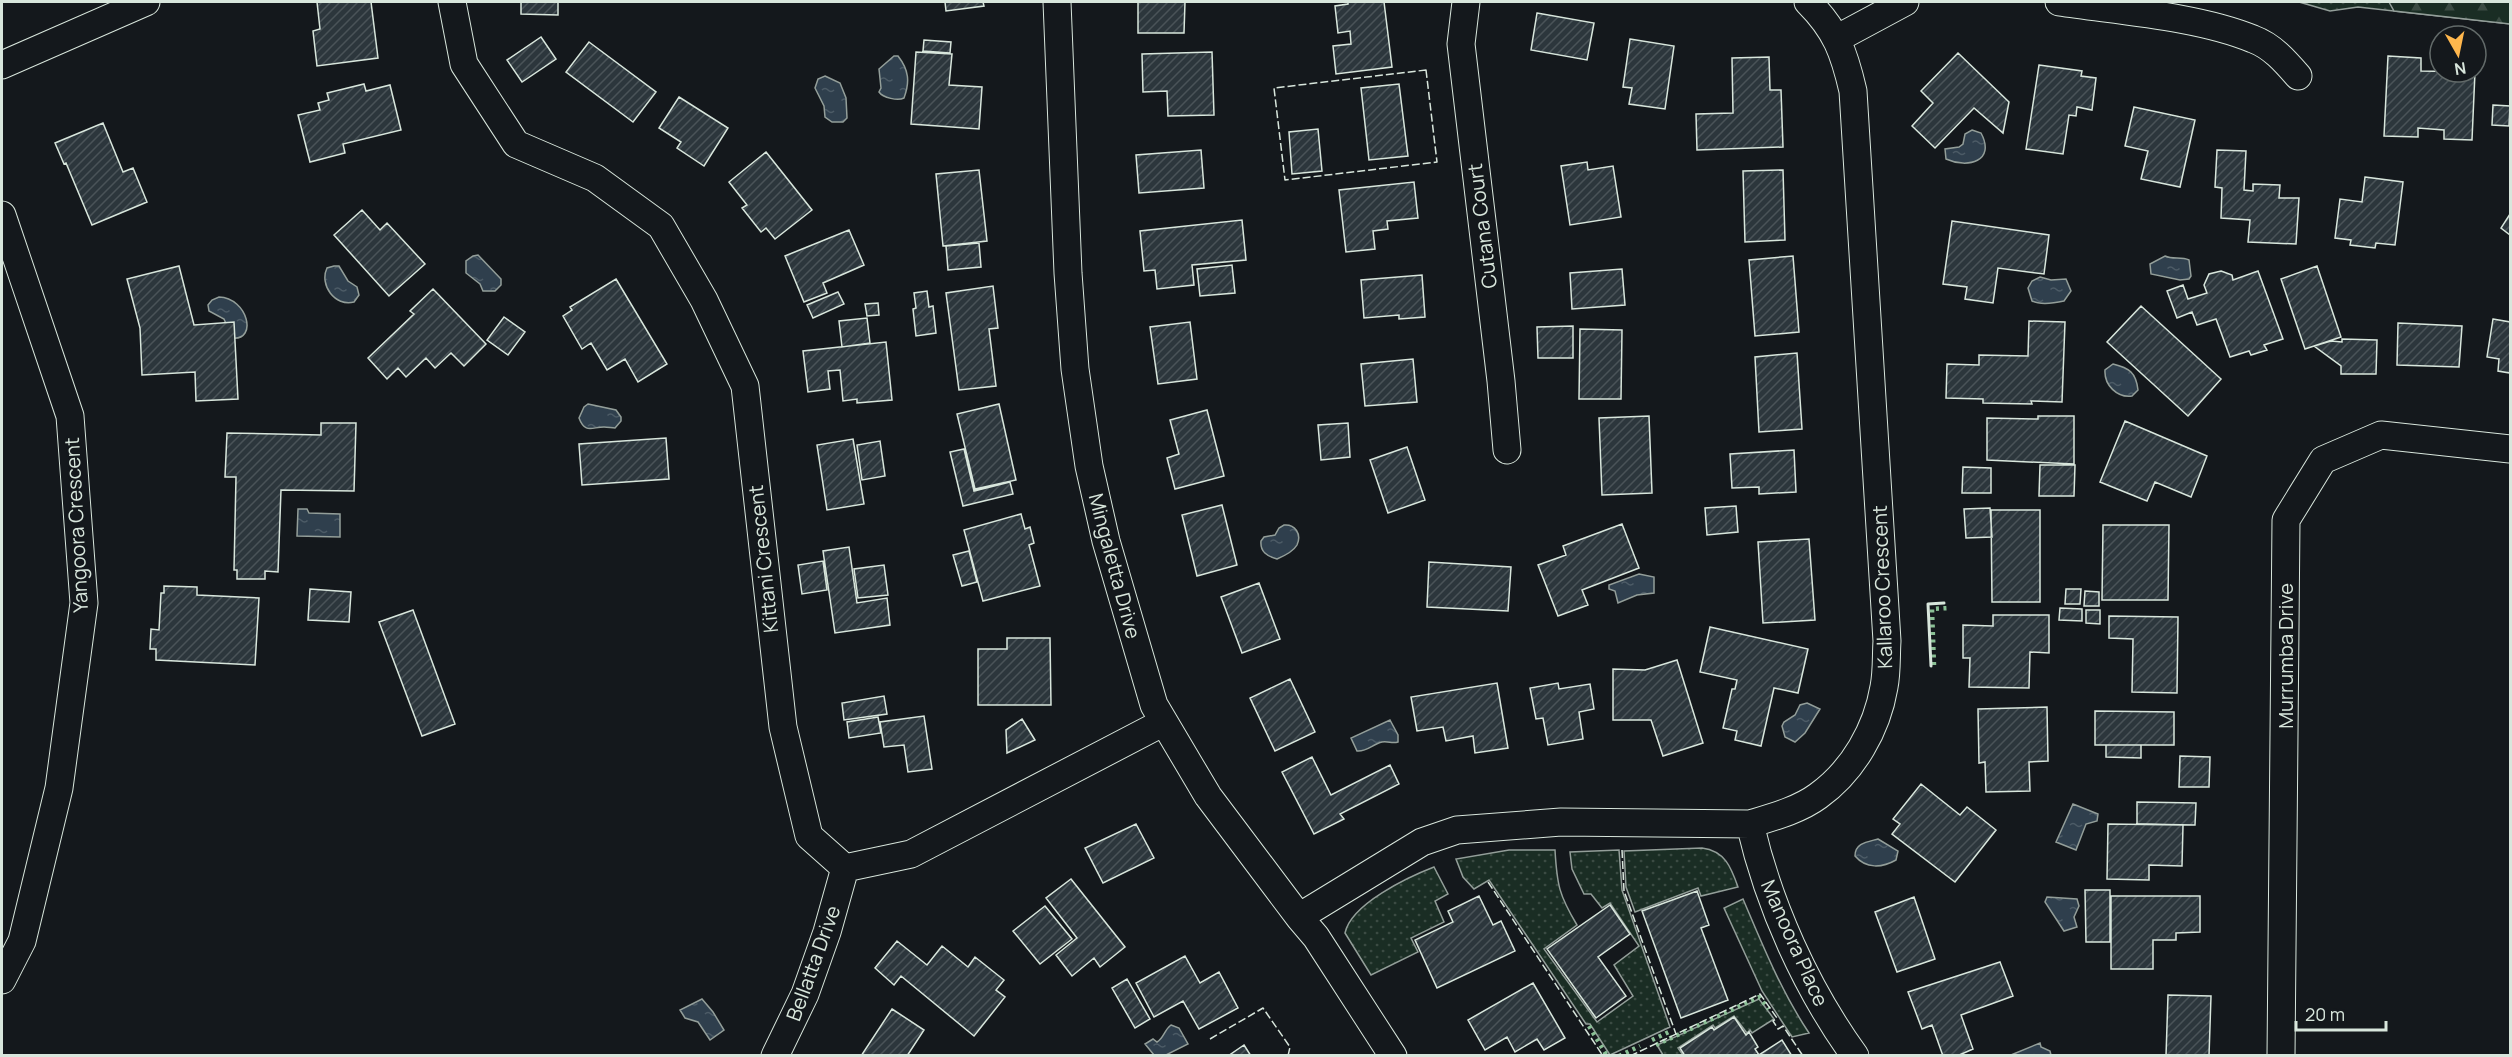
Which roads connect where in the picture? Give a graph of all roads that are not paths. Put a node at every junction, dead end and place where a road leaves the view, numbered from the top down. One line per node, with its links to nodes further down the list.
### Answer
1 (146, 2): 9 (street)
2 (452, 2): 16 (street, Kittani Crescent)
3 (1057, 2): 14 (street, Mingaletta Drive)
4 (1466, 2): 13 (street, Cutana Court)
5 (1808, 2): 8 (street, Kallaroo Crescent)
6 (1905, 2): 8 (street)
7 (2059, 2): 10 (street)
8 (1838, 38): 15 (street, Kallaroo Crescent)
9 (2, 65)
10 (2298, 76)
11 (2, 215): 18 (street, Yangoora Crescent)
12 (2511, 449): 22 (street, Murrumba Drive)
13 (1507, 450)
14 (1164, 722): 16 (street); 17 (street, Mingaletta Drive)
15 (1750, 824): 17 (street, Kallaroo Crescent); 21 (street, Manoora Place)
16 (845, 868): 19 (street, Bellatta Drive)
17 (1299, 917): 20 (street, Mingaletta Drive)
18 (2, 980)
19 (775, 1056)
20 (1394, 1056)
21 (1855, 1056)
22 (2281, 1056)

